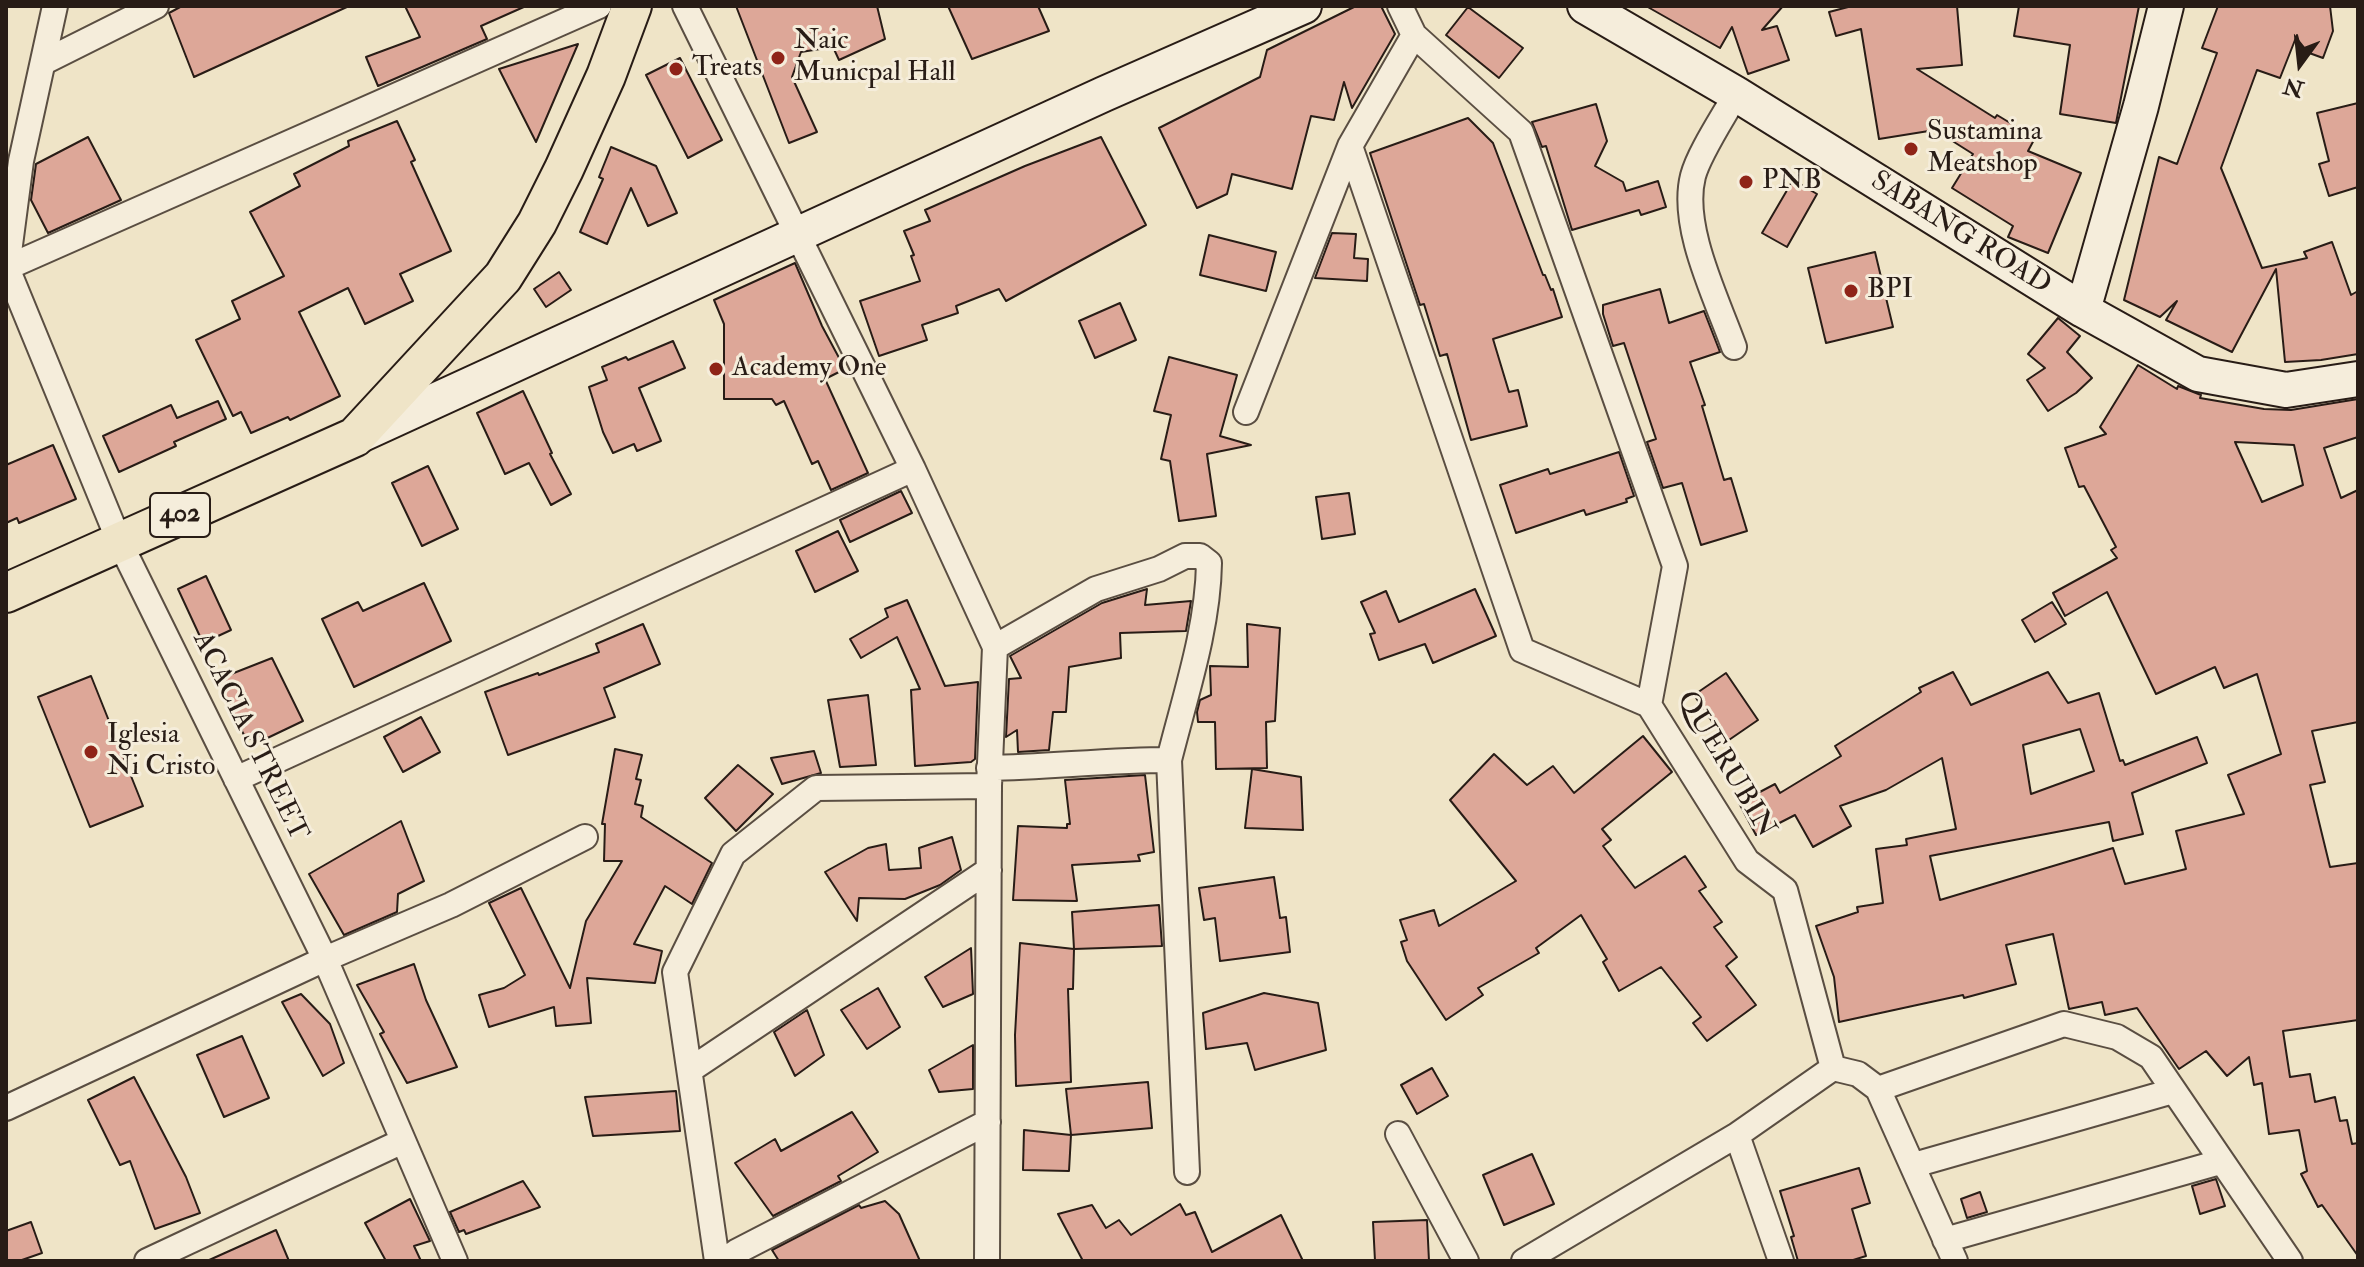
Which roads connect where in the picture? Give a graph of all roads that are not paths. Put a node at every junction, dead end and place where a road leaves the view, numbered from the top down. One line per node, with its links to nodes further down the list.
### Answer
1 (55, 6): 11 (street)
2 (156, 6): 11 (street)
3 (599, 6): 15 (street)
4 (632, 6): 20 (main road)
5 (685, 6): 14 (street)
6 (1304, 6): 14 (main road, 402)
7 (1400, 6): 10 (street)
8 (1585, 6): 12 (main road, SABANG ROAD)
9 (2166, 6): 16 (main road)
10 (1414, 35): 13 (street); 25 (street, QUERUBIN)
11 (44, 62): 15 (street)
12 (1736, 94): 16 (main road, SABANG ROAD); 17 (street)
13 (1350, 146): 19 (street); 25 (street)
14 (799, 235): 20 (main road, 402); 21 (street)
15 (6, 268): 22 (street, ACACIA STREET)
16 (2083, 310): 18 (main road, SABANG ROAD)
17 (1734, 347)
18 (2358, 379)
19 (1246, 412)
20 (355, 437): 22 (main road, 402)
21 (913, 469): 24 (street); 28 (street)
22 (119, 541): 23 (main road, 402); 28 (street, ACACIA STREET)
23 (6, 593)
24 (995, 647): 26 (street); 27 (street)
25 (1649, 705): 32 (street, QUERUBIN)
26 (1169, 760): 27 (street); 43 (street)
27 (989, 777): 30 (street); 33 (street)
28 (236, 779): 31 (street, ACACIA STREET)
29 (585, 837): 31 (street)
30 (989, 870): 33 (street); 37 (street)
31 (325, 959): 36 (street); 40 (street, ACACIA STREET)
32 (1833, 1068): 34 (street); 39 (street)
33 (690, 1070): 48 (street)
34 (1878, 1089): 35 (street); 42 (street)
35 (2173, 1091): 41 (street); 42 (street)
36 (6, 1108)
37 (988, 1122): 45 (street); 49 (street)
38 (1398, 1134): 50 (street)
39 (1737, 1135): 51 (street); 52 (street)
40 (403, 1141): 46 (street); 47 (street, ACACIA STREET)
41 (2220, 1162): 44 (street); 53 (street)
42 (1914, 1165): 44 (street)
43 (1187, 1172)
44 (1950, 1250)
45 (986, 1260)
46 (147, 1261)
47 (455, 1261)
48 (717, 1261)
49 (723, 1261)
50 (1466, 1261)
51 (1524, 1261)
52 (1781, 1261)
53 (2290, 1261)

